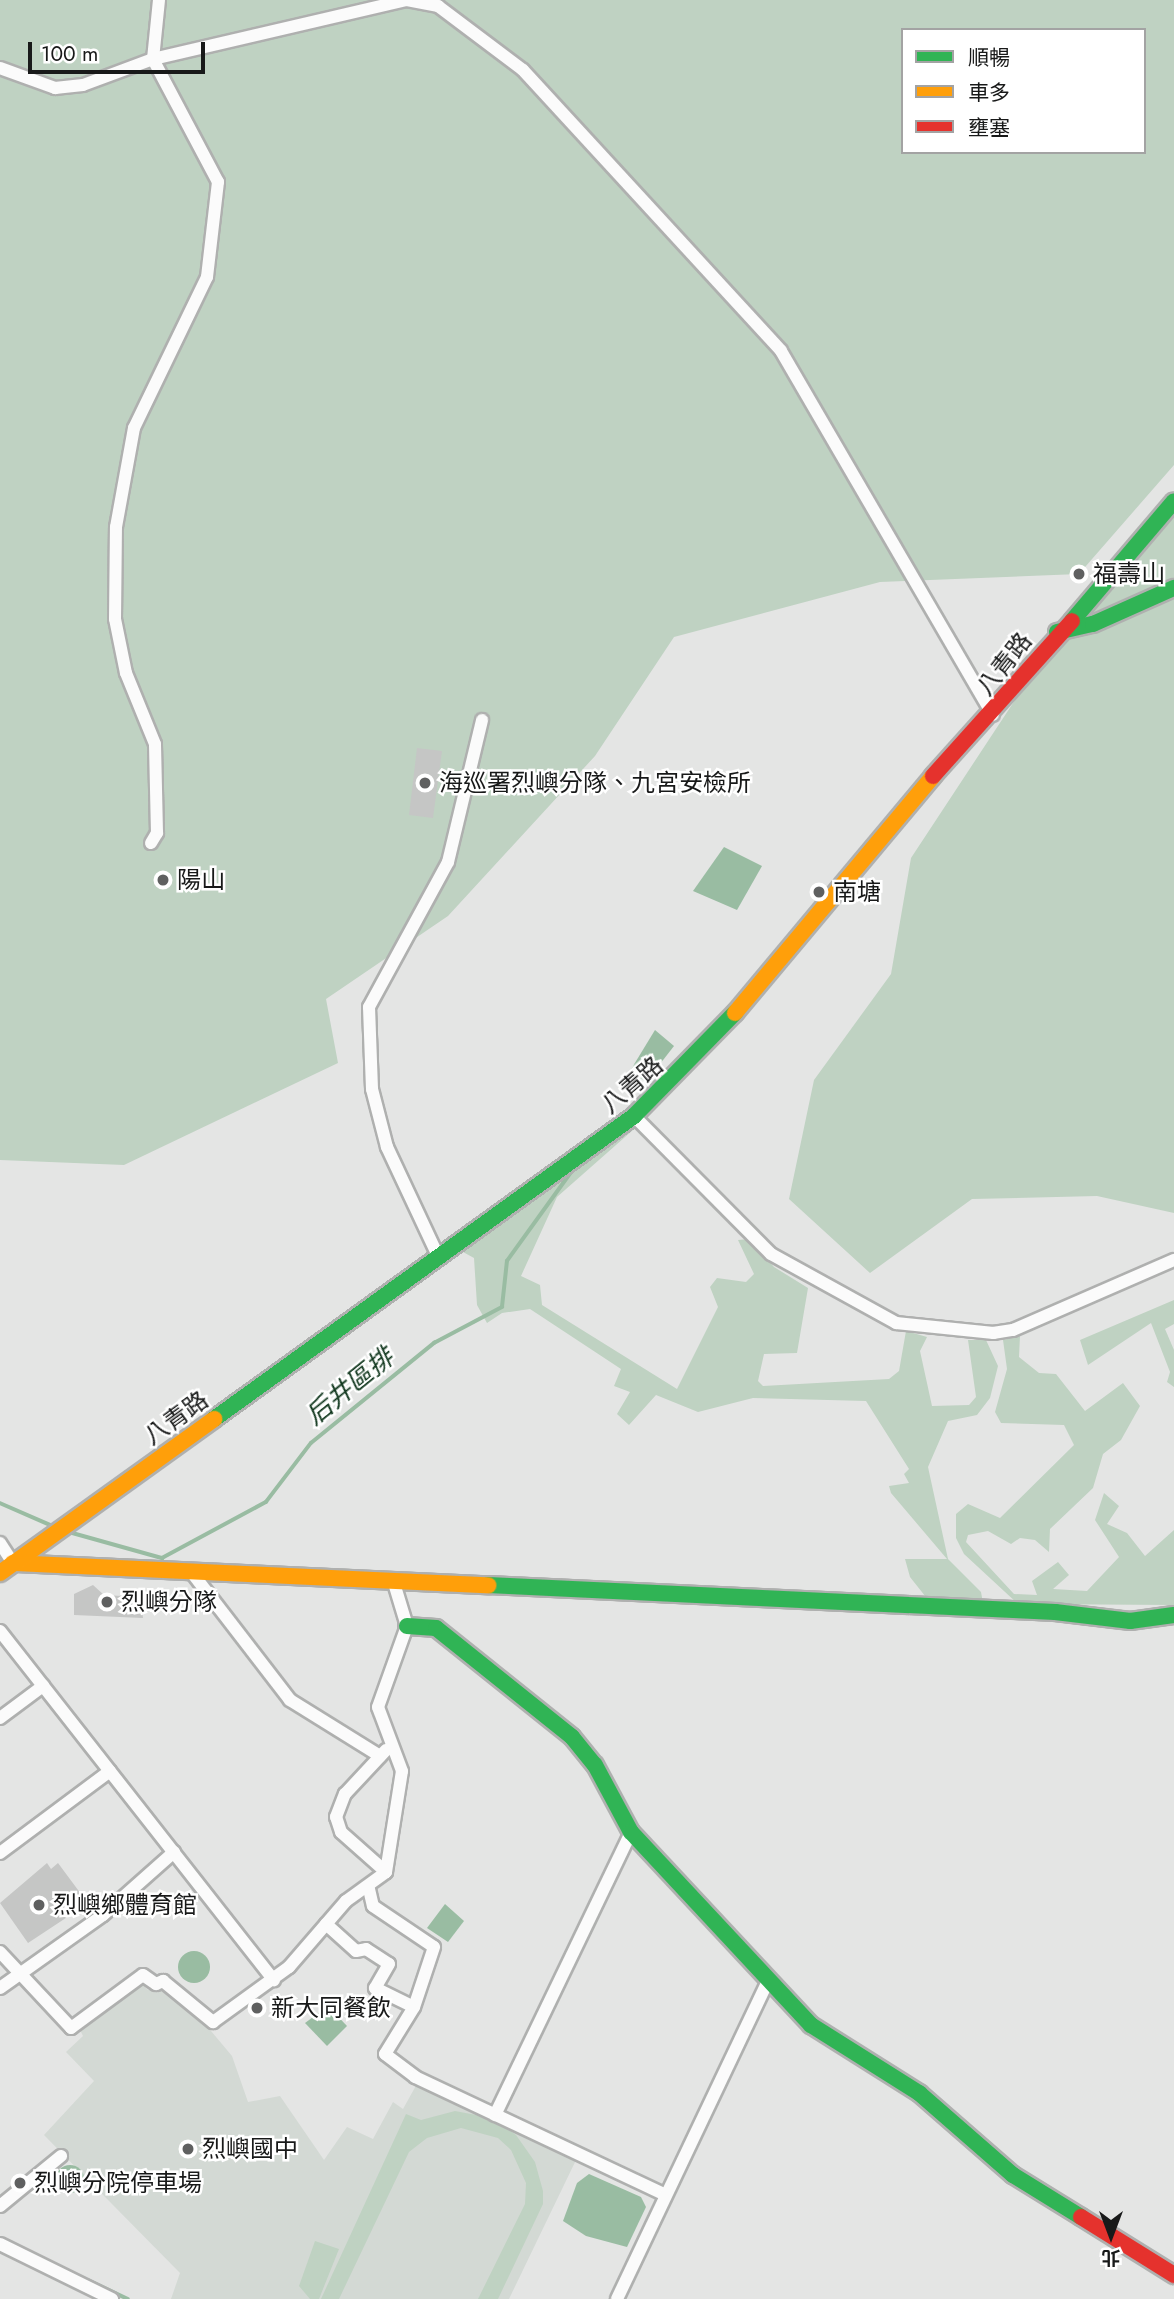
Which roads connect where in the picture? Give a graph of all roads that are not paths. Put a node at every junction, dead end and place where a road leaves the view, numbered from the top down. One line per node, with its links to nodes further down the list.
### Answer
1 (159, 0): 3 (street)
2 (406, 0): 3 (street); 8 (street)
3 (153, 59): 4 (street); 10 (street)
4 (0, 68)
5 (1174, 501): 7 (street, 八青路)
6 (1174, 588): 7 (street)
7 (1057, 632): 8 (street, 八青路)
8 (993, 715): 11 (street, 八青路)
9 (482, 720): 12 (street)
10 (151, 843)
11 (634, 1116): 12 (street, 八青路); 13 (street)
12 (439, 1258): 15 (street, 八青路)
13 (1174, 1260)
14 (0, 1543): 15 (street)
15 (7, 1568): 16 (street)
16 (193, 1574): 17 (street); 24 (street)
17 (394, 1583): 18 (street); 19 (street)
18 (1174, 1615)
19 (407, 1626): 23 (street); 26 (street)
20 (0, 1631): 21 (street)
21 (43, 1686): 22 (street); 25 (street)
22 (0, 1718)
23 (392, 1745): 24 (street); 29 (street)
24 (380, 1756): 29 (street)
25 (110, 1771): 27 (street); 28 (street)
26 (632, 1832): 35 (street); 38 (street)
27 (174, 1852): 33 (street); 34 (street)
28 (0, 1853)
29 (386, 1872): 30 (street)
30 (369, 1889): 31 (street); 37 (street)
31 (326, 1924): 34 (street); 37 (street)
32 (0, 1952): 33 (street)
33 (19, 1975): 34 (street); 36 (street)
34 (274, 1980)
35 (768, 1981): 40 (street); 43 (street)
36 (0, 1988)
37 (414, 2007): 38 (street)
38 (495, 2115): 40 (street)
39 (61, 2155): 41 (street)
40 (666, 2195): 45 (street)
41 (0, 2206)
42 (0, 2244): 44 (street)
43 (1174, 2275)
44 (112, 2299)
45 (617, 2299)

